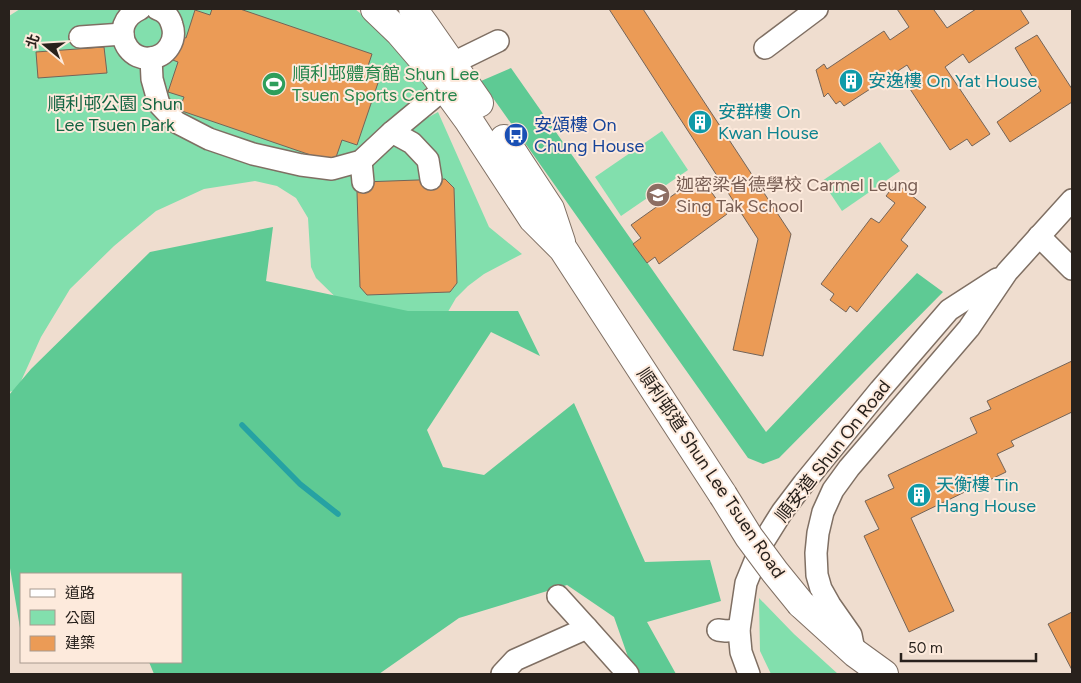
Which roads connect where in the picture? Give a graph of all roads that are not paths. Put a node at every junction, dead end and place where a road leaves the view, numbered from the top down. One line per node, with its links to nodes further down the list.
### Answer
1 (140, 9): 6 (street)
2 (157, 9): 10 (street)
3 (375, 9): 11 (main road, 順利邨道 Shun Lee Tsuen Road)
4 (413, 9): 11 (main road, 順利邨道 Shun Lee Tsuen Road)
5 (815, 10): 9 (street)
6 (123, 34): 7 (street); 10 (street)
7 (80, 37)
8 (498, 40): 11 (street)
9 (765, 48)
10 (151, 58): 13 (street)
11 (448, 76): 12 (street); 24 (main road, 順利邨道 Shun Lee Tsuen Road, bridge)
12 (392, 132): 13 (street); 14 (street)
13 (361, 161): 15 (street)
14 (431, 179)
15 (363, 182)
16 (1072, 200): 17 (street, 順安道 Shun On Road)
17 (1039, 236): 18 (street); 19 (street, 順安道 Shun On Road)
18 (1072, 269)
19 (1006, 272): 23 (street, 順安道 Shun On Road); 24 (street, 順安道 Shun On Road)
20 (558, 596): 21 (street)
21 (587, 628): 25 (street); 26 (street)
22 (718, 630): 23 (street)
23 (739, 630): 27 (street, 順安道 Shun On Road)
24 (855, 653): 28 (main road, 順利邨道 Shun Lee Tsuen Road)
25 (513, 670)
26 (628, 674)
27 (749, 674)
28 (884, 674)

